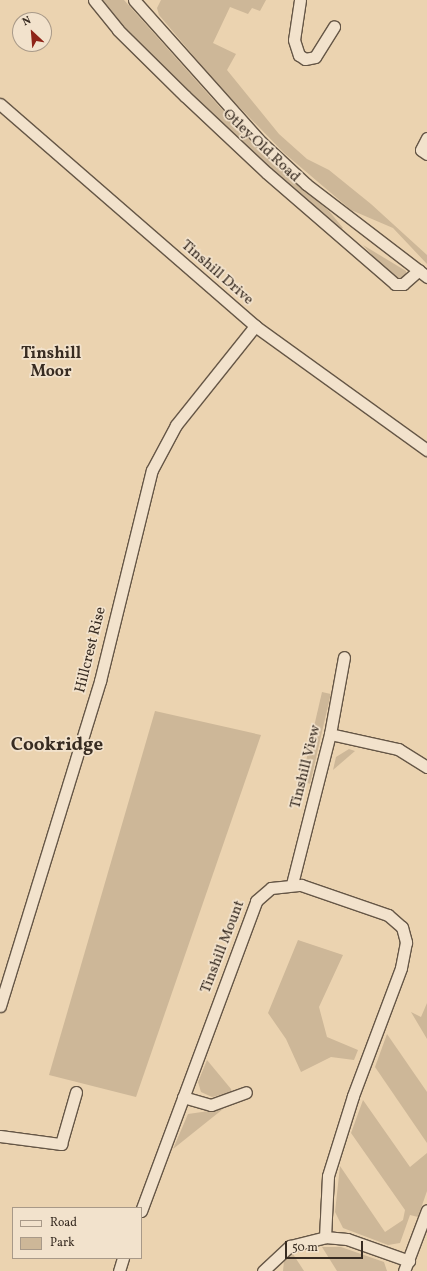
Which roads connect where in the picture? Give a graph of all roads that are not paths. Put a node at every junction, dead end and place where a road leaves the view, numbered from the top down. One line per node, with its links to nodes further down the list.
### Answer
1 (94, 0): 8 (street, Otley Old Road)
2 (300, 0): 4 (street)
3 (140, 2): 8 (street, Otley Old Road)
4 (334, 26)
5 (0, 104): 9 (street, Tinshill Drive)
6 (427, 138): 7 (street)
7 (427, 154)
8 (423, 273)
9 (255, 326): 10 (street, Tinshill Drive); 15 (street, Hillcrest Rise)
10 (427, 450)
11 (344, 657): 12 (street, Tinshill View)
12 (330, 734): 13 (street); 14 (street, Tinshill View)
13 (427, 767)
14 (292, 884): 18 (street, Tinshill Mount); 22 (street, Tinshill Mount)
15 (0, 1006)
16 (76, 1092): 19 (street)
17 (246, 1092): 18 (street)
18 (183, 1097): 20 (street, Tinshill Mount)
19 (0, 1136)
20 (142, 1208)
21 (427, 1210): 24 (street)
22 (325, 1237): 24 (street); 26 (street)
23 (124, 1259): 25 (street)
24 (406, 1266)
25 (119, 1271)
26 (265, 1271)

